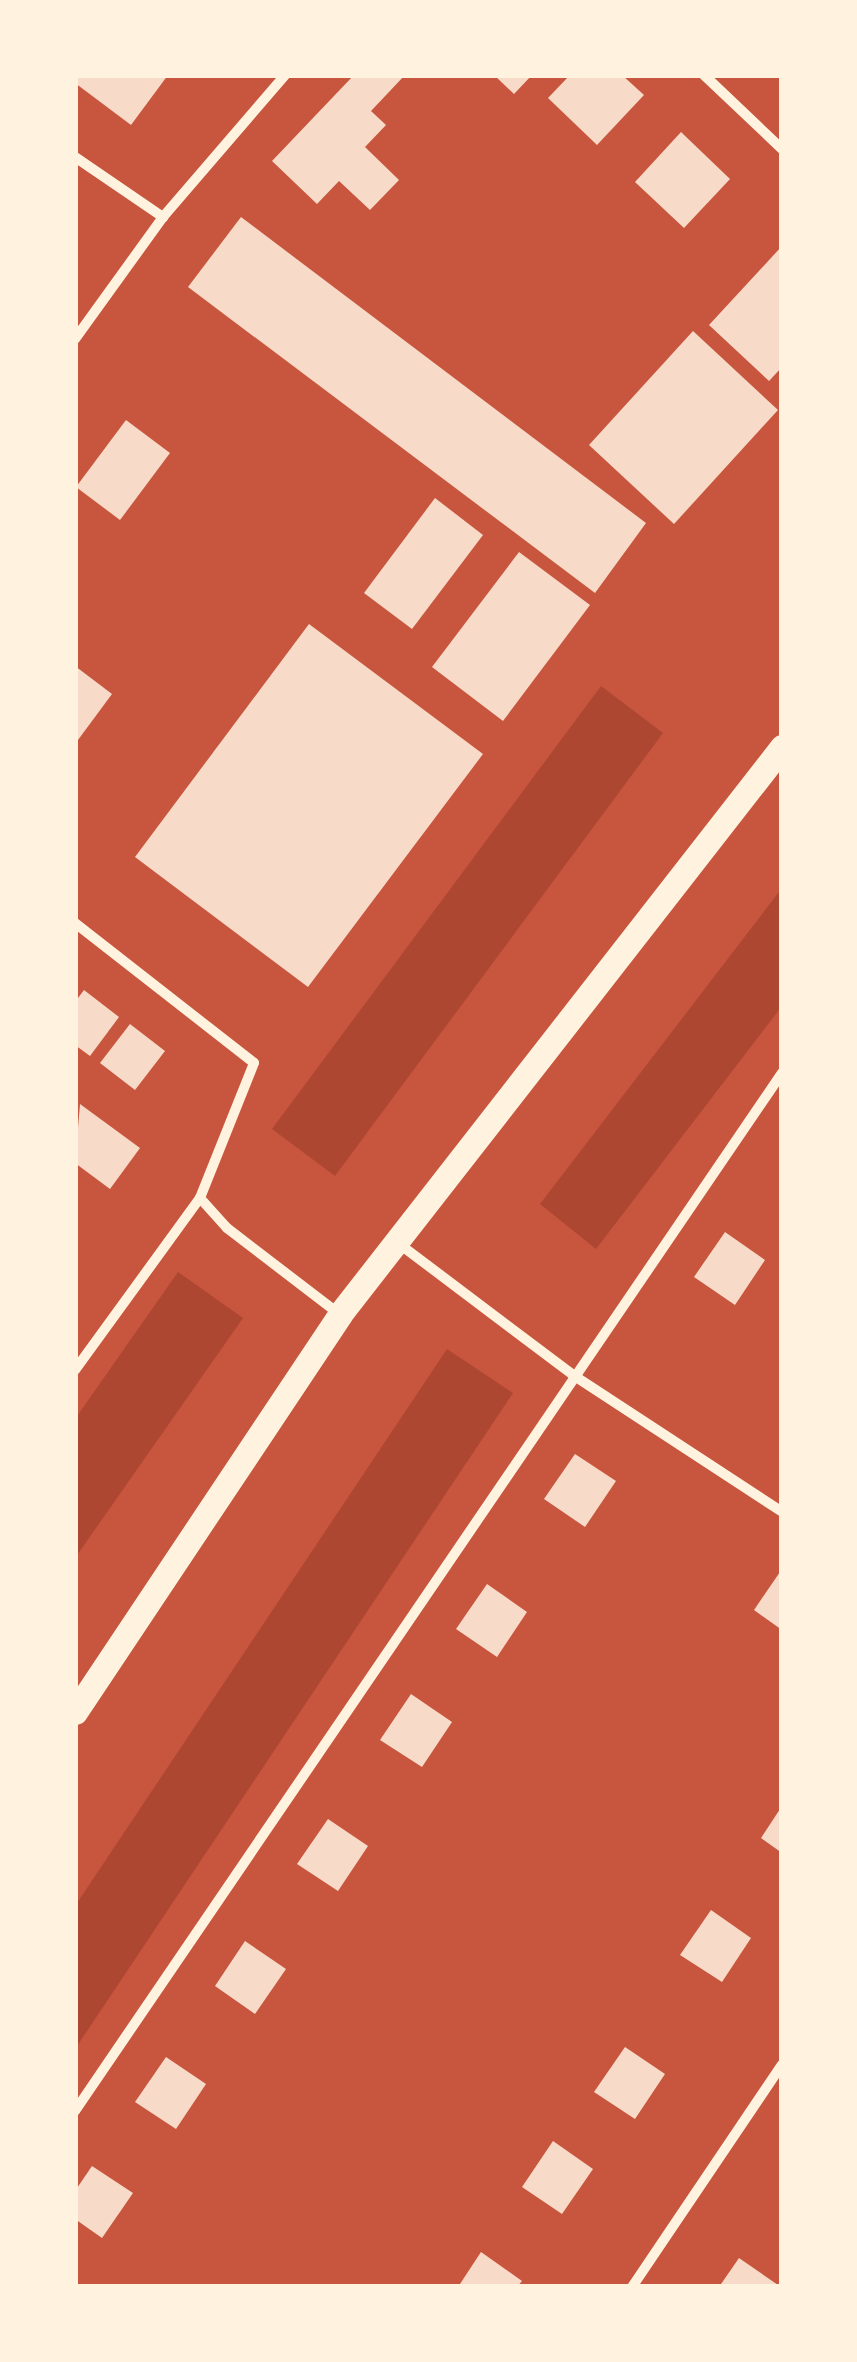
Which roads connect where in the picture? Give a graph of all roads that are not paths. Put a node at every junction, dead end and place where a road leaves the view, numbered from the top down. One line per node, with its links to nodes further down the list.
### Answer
1 (285, 75): 5 (street)
2 (704, 75): 3 (street)
3 (782, 149)
4 (75, 157): 5 (street)
5 (163, 216): 6 (street)
6 (75, 339)
7 (782, 747): 11 (main road)
8 (75, 924): 10 (street)
9 (782, 1073): 14 (street)
10 (200, 1198): 12 (street); 13 (street)
11 (396, 1242): 12 (main road); 14 (street)
12 (340, 1314): 16 (main road)
13 (75, 1370)
14 (574, 1375): 15 (street); 18 (street)
15 (782, 1512)
16 (75, 1712)
17 (782, 2064): 19 (street)
18 (75, 2111)
19 (632, 2287)

